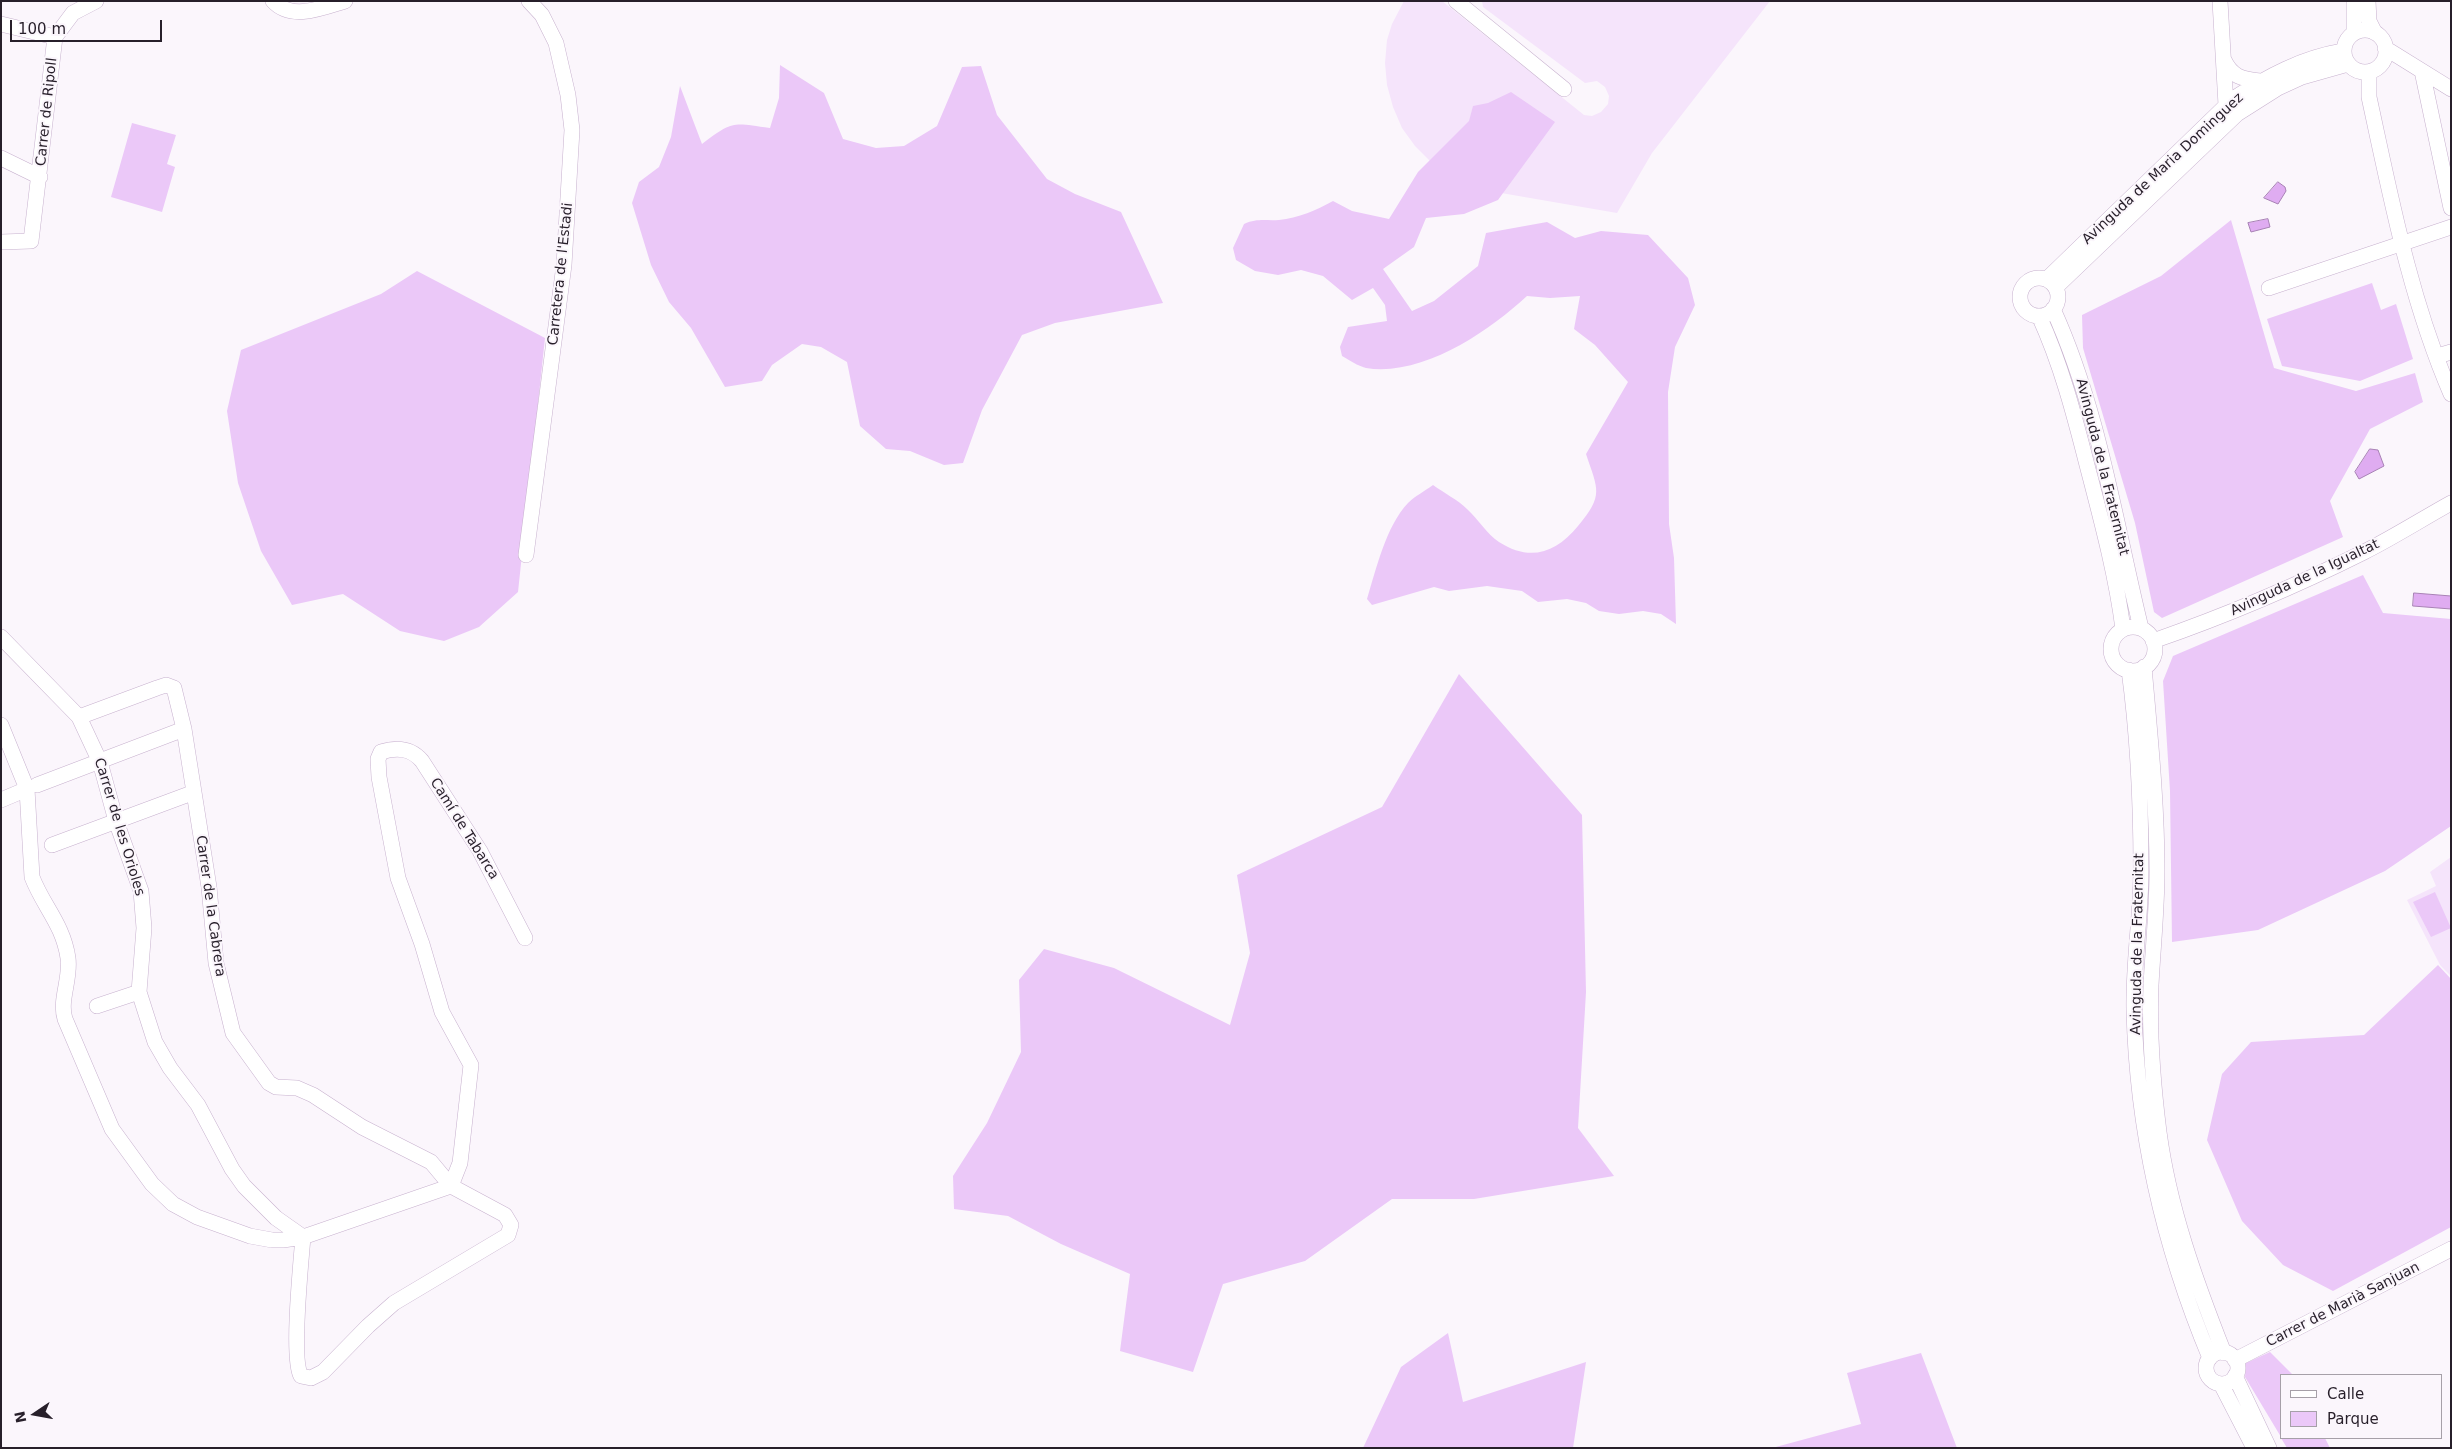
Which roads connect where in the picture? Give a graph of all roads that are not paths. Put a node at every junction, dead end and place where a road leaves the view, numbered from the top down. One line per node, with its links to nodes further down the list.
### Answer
1 (96, 1): 12 (street)
2 (273, 1): 3 (street)
3 (345, 1)
4 (529, 1): 34 (street, Carretera de l'Estadi)
5 (1456, 1): 20 (street)
6 (2354, 1): 10 (street)
7 (2368, 1): 11 (street)
8 (2216, 2): 15 (street)
9 (1, 24): 12 (street)
10 (2354, 32): 11 (street); 14 (street)
11 (2375, 33): 13 (street)
12 (55, 37): 23 (street, Carrer de Ripoll)
13 (2386, 48): 16 (street); 17 (street)
14 (2346, 58): 17 (street); 18 (street, Avinguda de Maria Dominguez); 28 (street, Avinguda de Maria Dominguez)
15 (2224, 60): 18 (street); 21 (street)
16 (2422, 71): 19 (street); 24 (street)
17 (2369, 73): 27 (street)
18 (2260, 81): 21 (street, Avinguda de Maria Dominguez)
19 (2451, 89)
20 (1564, 90)
21 (2226, 106): 28 (street, Avinguda de Maria Dominguez)
22 (1, 158): 23 (street)
23 (40, 177): 26 (street, Carrer de Ripoll)
24 (2451, 208)
25 (2451, 227): 27 (street)
26 (1, 242)
27 (2401, 244): 29 (street); 32 (street)
28 (2051, 283): 30 (street); 31 (street)
29 (2269, 288)
30 (2054, 309): 31 (street); 35 (street, Avinguda de la Fraternitat)
31 (2039, 316): 36 (street, Avinguda de la Fraternitat)
32 (2451, 394)
33 (2451, 503): 38 (street, Avinguda de la Igualtat)
34 (526, 555)
35 (2141, 628): 36 (street); 38 (street)
36 (2123, 629): 40 (street)
37 (1, 637): 41 (street, Carrer de les Orioles)
38 (2154, 642): 39 (street)
39 (2144, 667): 40 (street); 56 (street, Avinguda de la Fraternitat)
40 (2129, 670): 56 (street, Avinguda de la Fraternitat)
41 (79, 717): 43 (street, Carrer de la Cabrera); 44 (street, Carrer de les Orioles)
42 (1, 724): 45 (street)
43 (184, 729): 44 (street); 46 (street, Carrer de la Cabrera)
44 (100, 762): 45 (street); 48 (street, Carrer de les Orioles)
45 (32, 787): 47 (street); 54 (street)
46 (192, 793): 48 (street); 53 (street, Carrer de la Cabrera)
47 (1, 800)
48 (116, 821): 49 (street); 51 (street, Carrer de les Orioles)
49 (52, 845)
50 (525, 938): 53 (street, Camí de Tabarca)
51 (139, 992): 52 (street); 54 (street, Carrer de les Orioles)
52 (97, 1006)
53 (452, 1186): 54 (street); 54 (street)
54 (303, 1237)
55 (2450, 1250): 56 (street, Carrer de Marià Sanjuan)
56 (2223, 1357): 57 (street); 58 (street)
57 (2235, 1376): 58 (street); 60 (street)
58 (2221, 1384): 59 (street)
59 (2254, 1448)
60 (2270, 1448)

